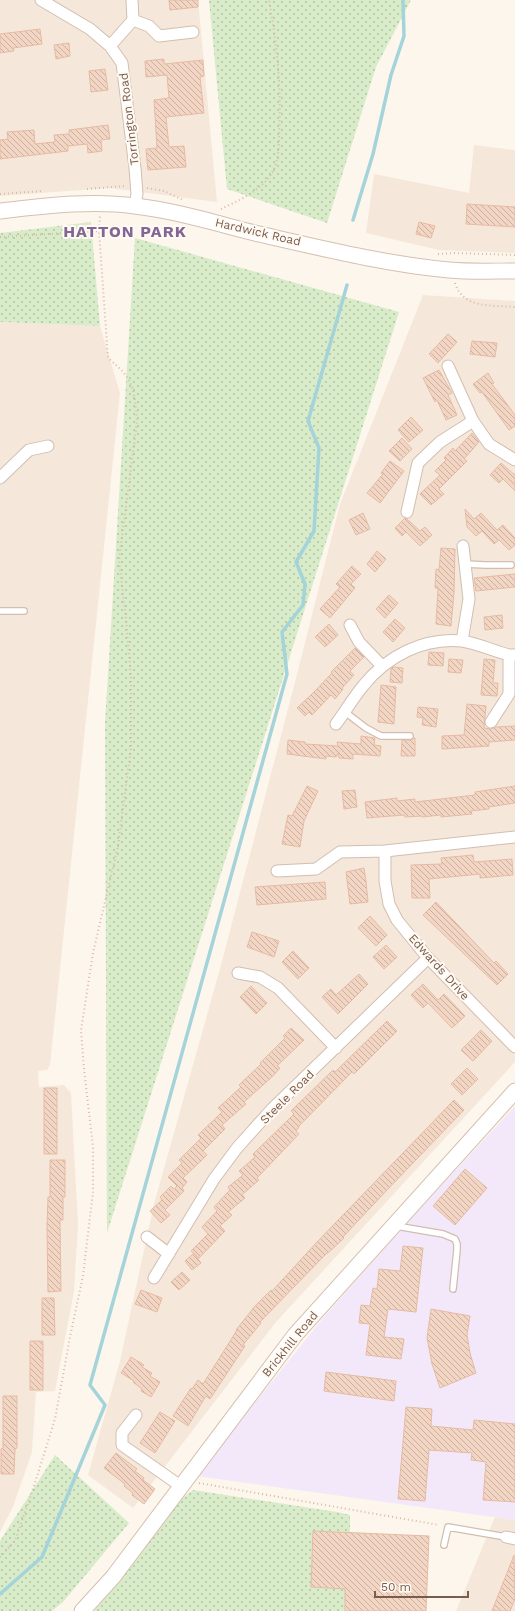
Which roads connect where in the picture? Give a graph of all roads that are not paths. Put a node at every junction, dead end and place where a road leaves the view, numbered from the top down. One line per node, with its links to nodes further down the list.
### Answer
1 (41, 0): 5 (street, Torrington Road)
2 (132, 0): 3 (street)
3 (132, 20): 4 (street); 5 (street)
4 (193, 32)
5 (110, 46): 6 (street, Torrington Road)
6 (135, 206): 7 (street, Hardwick Road); 8 (street, Hardwick Road)
7 (0, 211)
8 (515, 271)
9 (448, 366): 10 (street)
10 (472, 421): 12 (street); 14 (street)
11 (48, 446): 13 (street)
12 (514, 457)
13 (0, 478)
14 (407, 512)
15 (463, 546): 16 (street)
16 (465, 564): 17 (lane); 21 (street)
17 (511, 565)
18 (0, 611): 19 (lane)
19 (24, 611)
20 (350, 625): 23 (street)
21 (462, 641): 22 (street); 23 (street)
22 (512, 655): 25 (street)
23 (382, 666): 24 (street)
24 (345, 712): 26 (street); 27 (lane)
25 (491, 722)
26 (336, 724)
27 (410, 736)
28 (515, 837): 29 (street)
29 (385, 851): 30 (street); 31 (street, Edwards Drive)
30 (277, 872)
31 (428, 958): 33 (street, Edwards Drive); 34 (street, Steele Road)
32 (238, 973): 34 (street)
33 (515, 1047)
34 (336, 1048): 38 (street, Steele Road)
35 (515, 1091): 36 (street, Brickhill Road)
36 (393, 1226): 40 (lane); 42 (street, Brickhill Road)
37 (147, 1237): 38 (street)
38 (169, 1254): 39 (street, Steele Road)
39 (154, 1278)
40 (453, 1289)
41 (136, 1415): 42 (street)
42 (184, 1484): 45 (street, Brickhill Road)
43 (511, 1538): 44 (lane)
44 (444, 1545)
45 (82, 1611)

